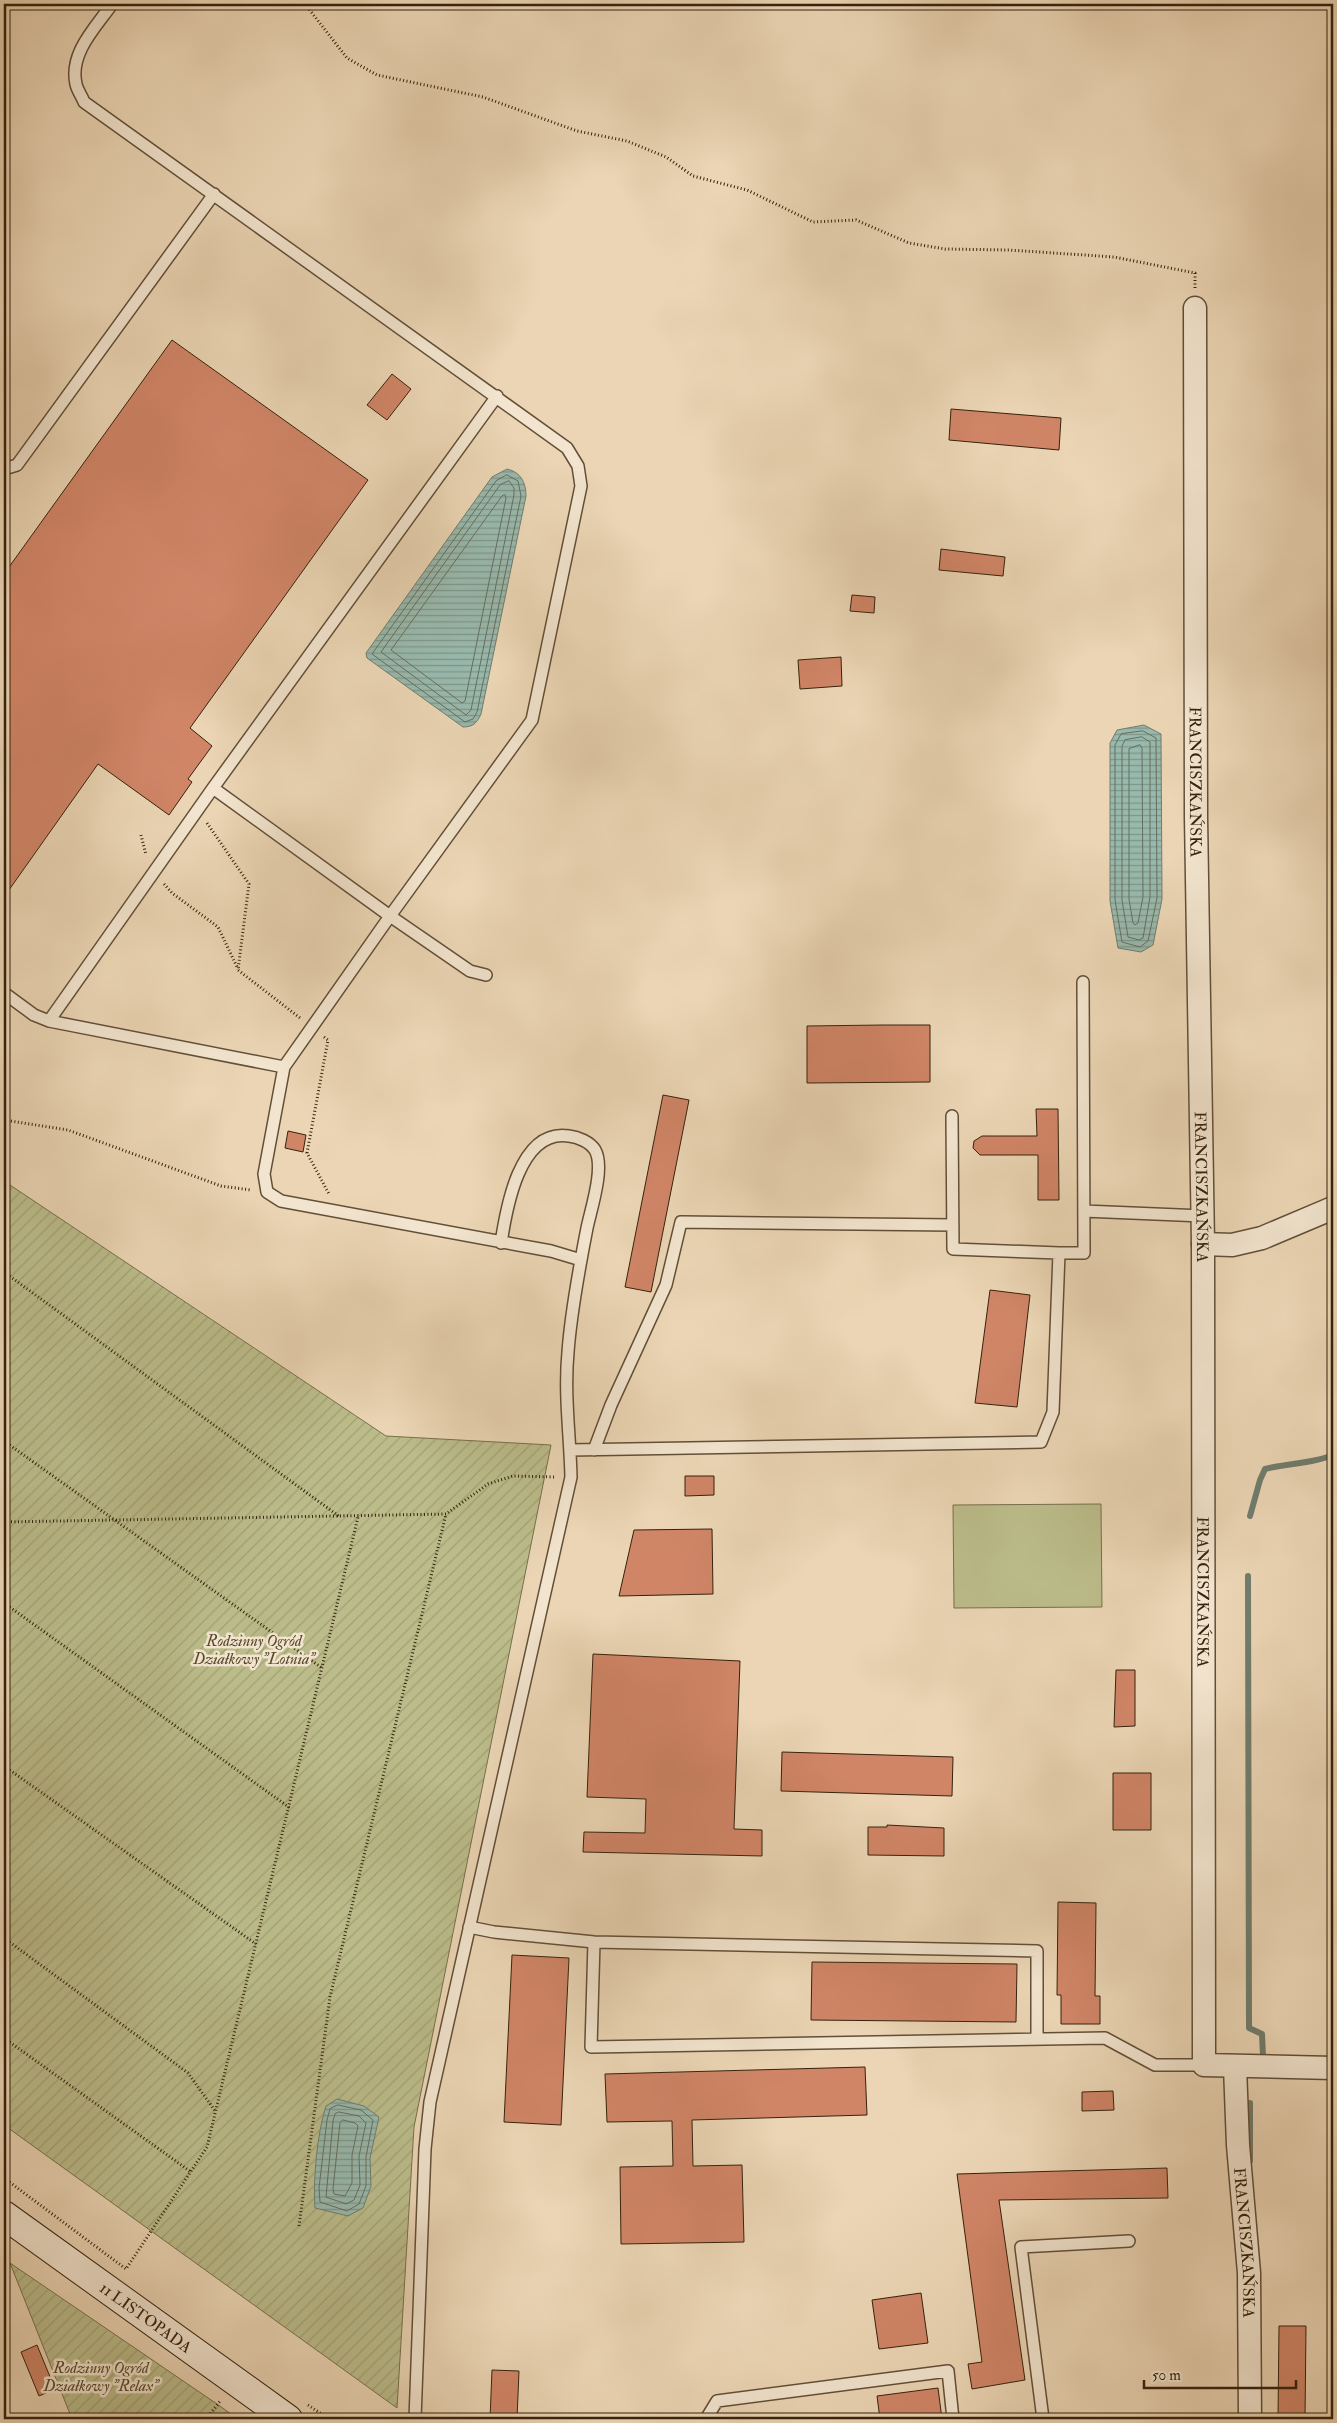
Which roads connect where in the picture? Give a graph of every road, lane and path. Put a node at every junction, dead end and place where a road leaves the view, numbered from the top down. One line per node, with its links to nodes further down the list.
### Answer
1 (7, 4): 4 (path)
2 (112, 4): 5 (lane)
3 (305, 4): 6 (path)
4 (4, 11)
5 (214, 194): 7 (lane); 8 (lane)
6 (1195, 308): 27 (street, FRANCISZKAŃSKA)
7 (497, 396): 9 (lane); 13 (lane)
8 (4, 469)
9 (213, 788): 10 (lane); 13 (lane)
10 (198, 810): 12 (lane); 14 (path)
11 (140, 835): 12 (path)
12 (154, 872): 14 (path); 18 (lane)
13 (390, 916): 15 (lane); 19 (lane)
14 (238, 970): 19 (path)
15 (486, 975)
16 (1084, 982): 25 (lane)
17 (4, 993): 18 (lane)
18 (49, 1021): 20 (lane)
19 (312, 1027): 20 (lane); 26 (path)
20 (284, 1067): 23 (lane)
21 (952, 1116): 28 (lane)
22 (4, 1120): 23 (path)
23 (267, 1192): 26 (lane)
24 (1333, 1208): 30 (street)
25 (1084, 1211): 27 (lane); 31 (lane)
26 (338, 1212): 29 (lane)
27 (1203, 1216): 30 (street, FRANCISZKAŃSKA)
28 (953, 1225): 31 (lane); 36 (lane)
29 (501, 1243): 32 (lane); 32 (lane)
30 (1203, 1244): 53 (street, FRANCISZKAŃSKA)
31 (1059, 1253): 36 (lane)
32 (581, 1260): 35 (lane)
33 (4, 1272): 39 (path)
34 (4, 1441): 41 (path)
35 (570, 1450): 36 (lane); 47 (lane)
36 (594, 1450)
37 (544, 1477): 38 (path)
38 (446, 1514): 40 (path); 60 (path)
39 (340, 1517): 40 (path); 41 (path)
40 (358, 1517): 44 (path)
41 (115, 1520): 42 (path); 44 (path)
42 (4, 1522)
43 (4, 1603): 46 (path)
44 (322, 1668): 46 (path)
45 (4, 1766): 50 (path)
46 (290, 1808): 50 (path)
47 (468, 1927): 49 (lane); 65 (lane)
48 (4, 1938): 56 (path)
49 (594, 1942): 52 (lane); 52 (lane)
50 (256, 1944): 56 (path)
51 (4, 2038): 57 (path)
52 (1037, 2039): 53 (lane)
53 (1204, 2065): 54 (street)
54 (1234, 2067): 55 (street); 69 (street, FRANCISZKAŃSKA)
55 (1333, 2068)
56 (216, 2112): 57 (path)
57 (191, 2172): 58 (path)
58 (4, 2178)
59 (4, 2215): 64 (street, 11 LISTOPADA)
60 (299, 2226)
61 (1129, 2241): 68 (lane)
62 (217, 2404): 63 (path)
63 (206, 2419)
64 (288, 2419)
65 (415, 2419)
66 (706, 2419): 67 (lane)
67 (953, 2419)
68 (1042, 2419)
69 (1250, 2419)

